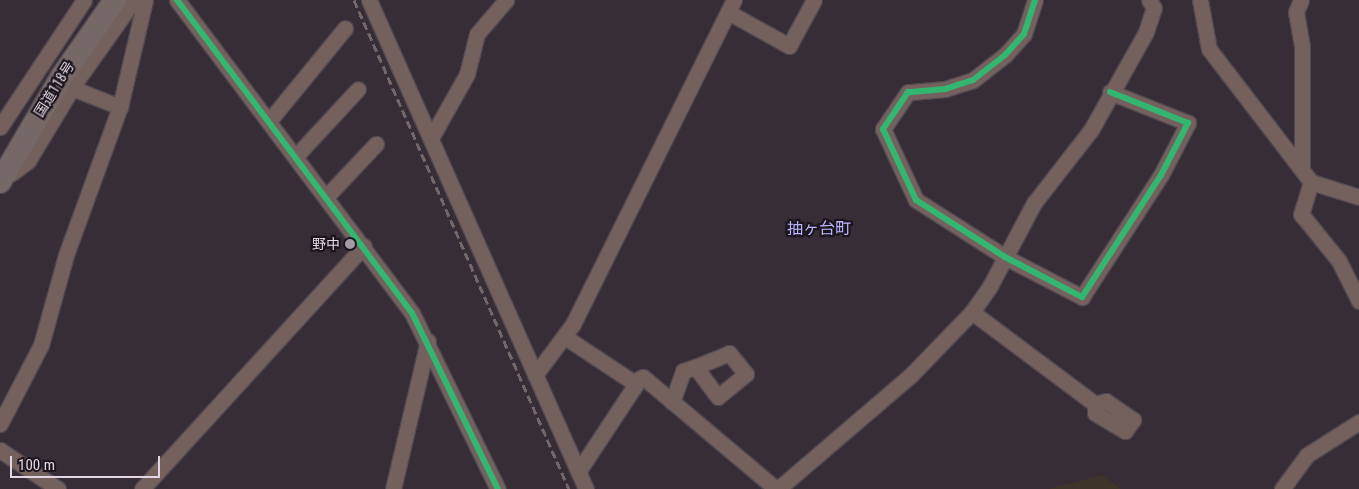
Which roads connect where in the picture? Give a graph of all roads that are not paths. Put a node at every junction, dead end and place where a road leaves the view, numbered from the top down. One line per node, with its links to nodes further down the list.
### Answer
1 (84, 0): 22 (street)
2 (100, 0): 16 (highway, 国道118号)
3 (115, 0): 16 (highway, 国道118号)
4 (134, 0): 17 (street)
5 (145, 0): 20 (street)
6 (176, 0): 21 (street)
7 (369, 0): 23 (street)
8 (506, 0): 23 (street)
9 (814, 0): 14 (street)
10 (1035, 0): 32 (street)
11 (1149, 0): 19 (street)
12 (1200, 0): 26 (street)
13 (1301, 0): 26 (street)
14 (731, 6): 35 (street)
15 (345, 28): 21 (street)
16 (80, 38): 27 (highway, 国道118号)
17 (72, 88): 20 (street); 27 (street)
18 (358, 89): 25 (street)
19 (1110, 92): 32 (street); 32 (street)
20 (120, 107): 43 (street)
21 (269, 120): 25 (street)
22 (0, 127)
23 (431, 138): 38 (street)
24 (376, 144): 29 (street)
25 (296, 156): 29 (street)
26 (1302, 169): 28 (street)
27 (2, 170)
28 (1311, 182): 30 (street); 33 (street)
29 (326, 197): 31 (street)
30 (1359, 197)
31 (364, 246): 36 (street); 47 (street)
32 (1005, 257): 34 (street)
33 (1359, 301)
34 (972, 312): 41 (street); 51 (street)
35 (565, 337): 38 (street); 39 (street)
36 (428, 341): 48 (street); 49 (street)
37 (695, 367): 40 (street)
38 (535, 375): 45 (street)
39 (633, 382): 40 (street); 45 (street)
40 (672, 402): 51 (street)
41 (1095, 404)
42 (1359, 422): 52 (street)
43 (0, 424)
44 (0, 450): 46 (street)
45 (578, 472): 50 (street)
46 (58, 489)
47 (142, 489)
48 (393, 489)
49 (498, 489)
50 (586, 489)
51 (777, 489)
52 (1282, 489)

